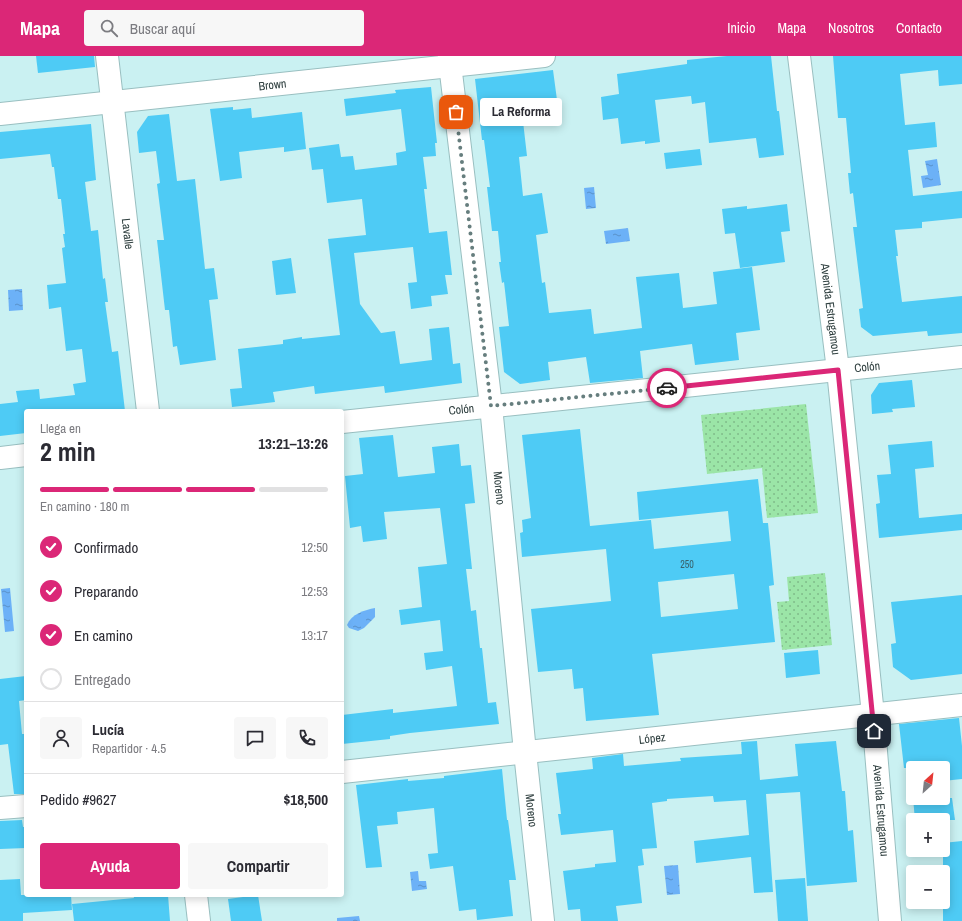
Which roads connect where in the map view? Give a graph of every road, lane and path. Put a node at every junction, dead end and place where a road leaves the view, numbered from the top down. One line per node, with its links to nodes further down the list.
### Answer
1 (107, 56): 5 (street, Lavalle)
2 (544, 56): 4 (street, Brown)
3 (799, 56): 8 (street, Avenida Estrugamou)
4 (450, 61): 5 (street, Brown); 9 (street, Moreno)
5 (112, 102): 6 (street, Brown); 10 (street, Lavalle)
6 (0, 114)
7 (962, 357): 8 (street, Colón)
8 (838, 370): 9 (street, Colón); 15 (street, Avenida Estrugamou)
9 (491, 406): 11 (street, Colón); 16 (street, Moreno)
10 (148, 409)
11 (344, 422)
12 (24, 456): 13 (street)
13 (0, 458)
14 (962, 705): 15 (street, López)
15 (873, 715): 16 (street, López); 23 (street, Avenida Estrugamou)
16 (525, 752): 17 (street, López); 22 (street, Moreno)
17 (344, 772)
18 (24, 806): 19 (street)
19 (0, 808)
20 (196, 897): 21 (street)
21 (199, 921)
22 (543, 921)
23 (890, 921)

